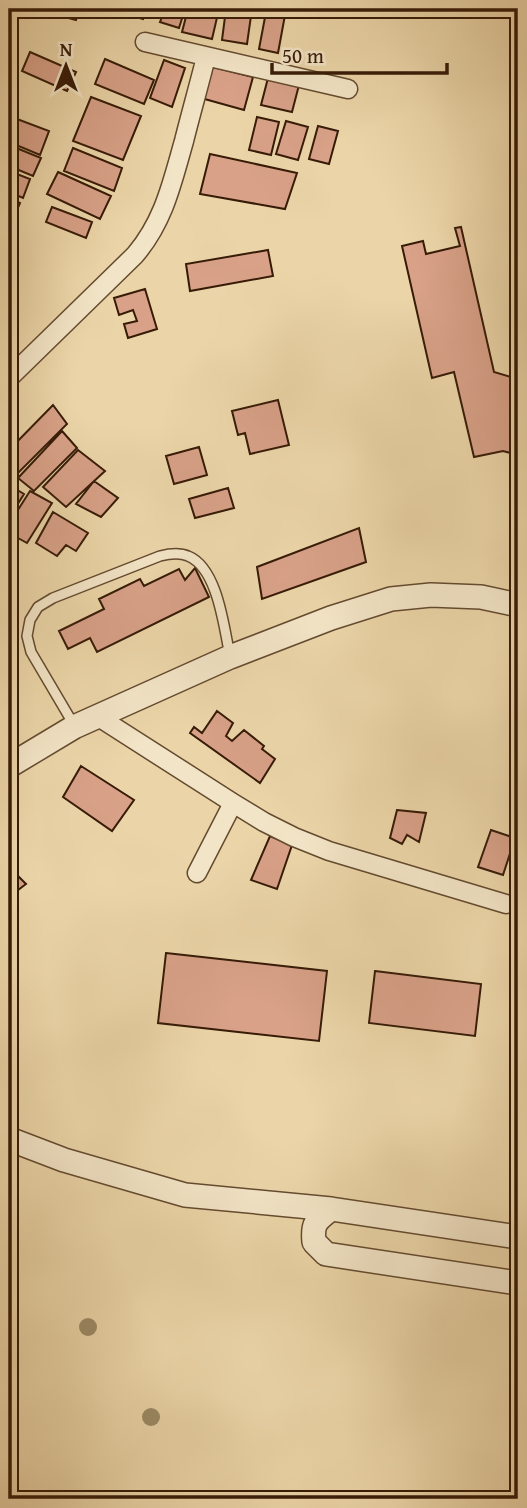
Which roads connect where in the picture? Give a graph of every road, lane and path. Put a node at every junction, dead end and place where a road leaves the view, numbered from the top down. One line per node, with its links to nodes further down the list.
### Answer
1 (145, 42): 2 (street)
2 (206, 57): 3 (street); 4 (street)
3 (348, 89)
4 (9, 378)
5 (518, 605): 6 (street)
6 (230, 657): 7 (street); 8 (lane)
7 (97, 716): 8 (street); 10 (street)
8 (74, 727): 9 (street)
9 (9, 766)
10 (233, 803): 11 (street); 12 (street)
11 (198, 873)
12 (506, 904)
13 (9, 1139): 14 (street)
14 (331, 1209): 15 (street); 16 (street)
15 (518, 1237)
16 (518, 1283)

